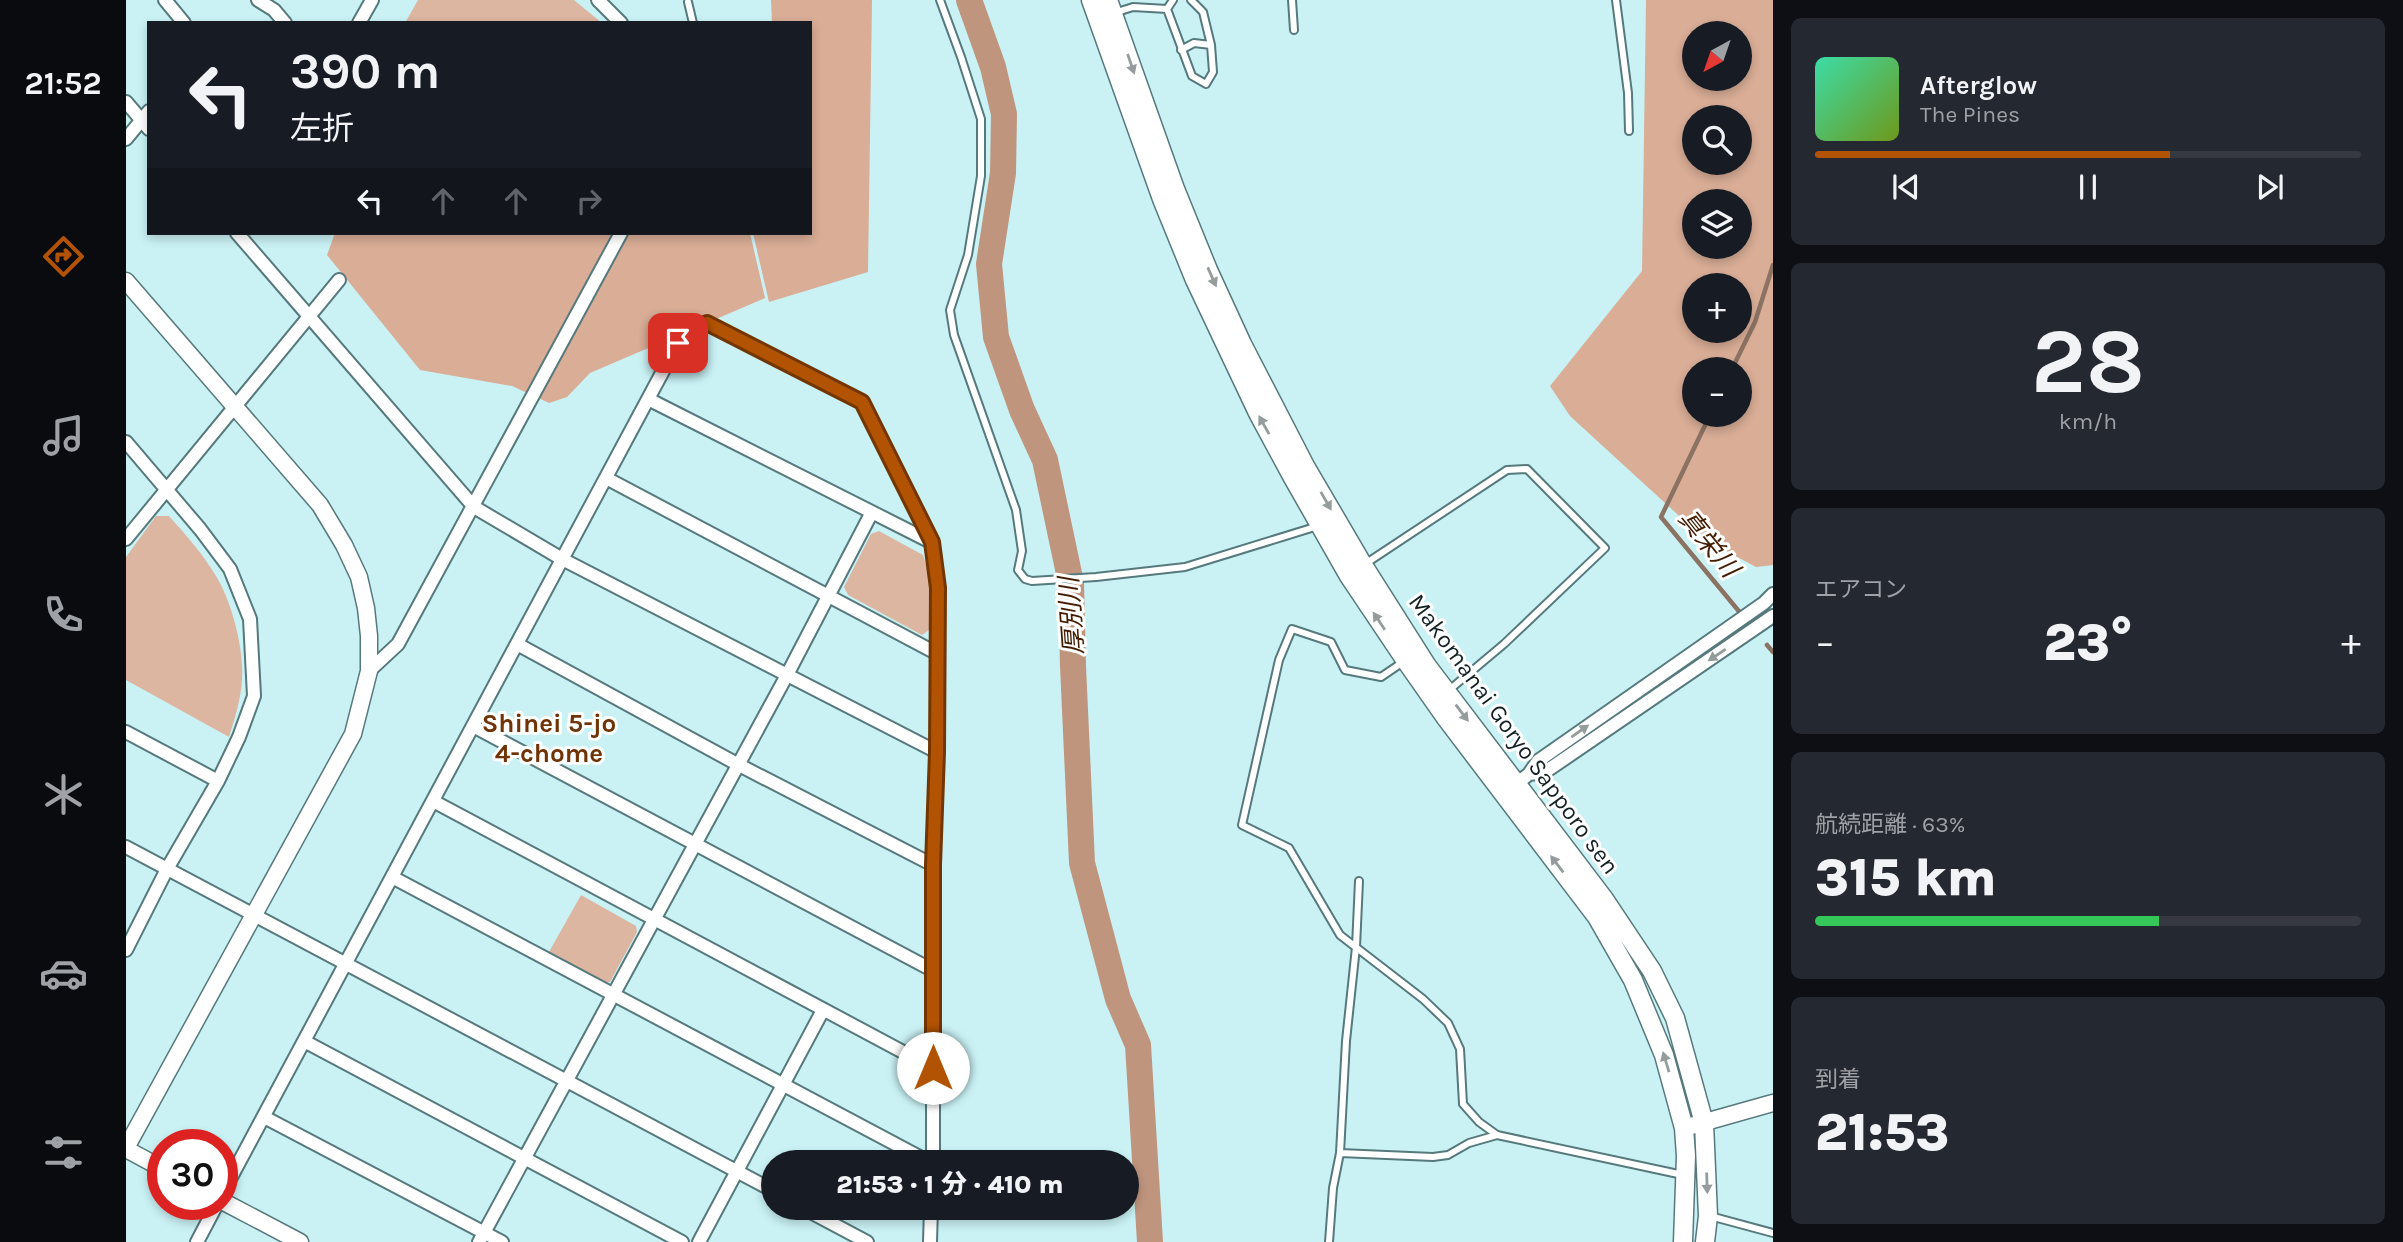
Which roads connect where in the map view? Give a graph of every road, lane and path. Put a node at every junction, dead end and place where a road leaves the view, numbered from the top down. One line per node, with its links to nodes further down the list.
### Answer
1 (165, 0): 14 (street)
2 (258, 0): 15 (street)
3 (373, 0): 16 (street)
4 (598, 0): 17 (street)
5 (940, 0): 38 (lane)
6 (1091, 0): 38 (main road, Makomanai Goryo Sapporo sen, one-way to 6)
7 (1173, 0): 13 (lane)
8 (1191, 0): 20 (lane)
9 (1292, 0): 19 (lane)
10 (1616, 0): 24 (lane)
11 (688, 2): 18 (lane)
12 (1110, 7): 13 (lane); 42 (main road, Makomanai Goryo Sapporo sen, one-way to 42)
13 (1167, 9): 21 (lane)
14 (182, 21)
15 (283, 21)
16 (360, 21)
17 (619, 21)
18 (693, 21)
19 (1294, 30)
20 (1210, 45): 21 (lane); 21 (lane)
21 (1181, 50)
22 (126, 102): 23 (street)
23 (146, 120): 25 (street)
24 (1629, 131)
25 (126, 139)
26 (239, 235): 30 (street)
27 (620, 235): 36 (street)
28 (339, 280): 30 (street)
29 (126, 281): 32 (street)
30 (308, 316): 32 (street); 36 (street)
31 (648, 399): 34 (street); 37 (street); 40 (street)
32 (234, 406): 35 (street); 49 (street)
33 (126, 442): 35 (street)
34 (606, 478): 41 (street); 44 (street)
35 (168, 490): 39 (street); 56 (street)
36 (474, 508): 41 (street); 49 (street)
37 (872, 512): 40 (street); 44 (street)
38 (1320, 525): 48 (main road, Makomanai Goryo Sapporo sen, one-way to 38)
39 (126, 539)
40 (932, 542): 47 (street)
41 (562, 559): 46 (street); 50 (street)
42 (1363, 565): 51 (main road, Makomanai Goryo Sapporo sen); 51 (lane)
43 (1773, 594): 57 (street, one-way to 43)
44 (830, 595): 47 (street); 50 (street)
45 (1773, 616): 57 (street, one-way to 57)
46 (517, 644): 52 (street); 55 (street)
47 (936, 653): 54 (street)
48 (1406, 661): 57 (main road, Makomanai Goryo Sapporo sen); 68 (lane)
49 (369, 671): 65 (street)
50 (787, 675): 54 (street); 55 (street)
51 (1446, 692): 57 (main road, Makomanai Goryo Sapporo sen, one-way to 57)
52 (473, 726): 58 (street); 59 (street)
53 (126, 732): 56 (street)
54 (937, 752): 61 (street)
55 (739, 765): 59 (street); 61 (street)
56 (218, 781): 62 (street)
57 (1516, 784): 79 (main road, Makomanai Goryo Sapporo sen); 80 (main road, Makomanai Goryo Sapporo sen, one-way to 57)
58 (433, 801): 63 (street); 66 (street)
59 (695, 845): 66 (street); 70 (street)
60 (126, 847): 62 (street)
61 (933, 865): 70 (street)
62 (167, 869): 65 (street); 67 (street)
63 (392, 877): 69 (street); 71 (street)
64 (1359, 881): 68 (lane)
65 (253, 915): 69 (street); 82 (street)
66 (655, 918): 71 (street); 72 (street)
67 (127, 945)
68 (1356, 947): 81 (lane); 85 (lane)
69 (345, 965): 73 (street); 75 (street)
70 (934, 971): 74 (street)
71 (614, 994): 75 (street); 76 (street)
72 (823, 1010): 74 (street); 76 (street)
73 (304, 1041): 78 (street); 86 (street)
74 (933, 1068): 84 (street)
75 (567, 1081): 86 (street); 89 (street)
76 (783, 1085): 83 (street); 89 (street)
77 (1773, 1103): 79 (street)
78 (264, 1117): 88 (street); 98 (street)
79 (1704, 1124): 80 (street); 93 (main road, Makomanai Goryo Sapporo sen, one-way to 93)
80 (1684, 1128): 90 (main road, Makomanai Goryo Sapporo sen)
81 (1497, 1135): 85 (lane); 90 (lane)
82 (126, 1149): 87 (street)
83 (908, 1150)
84 (931, 1150)
85 (1340, 1153): 106 (lane)
86 (525, 1157): 98 (street); 102 (street)
87 (147, 1160)
88 (238, 1165)
89 (738, 1172): 91 (street); 103 (street)
90 (1685, 1176): 107 (main road, Makomanai Goryo Sapporo sen)
91 (761, 1184)
92 (238, 1209): 100 (street)
93 (1708, 1216): 97 (lane); 108 (main road, Makomanai Goryo Sapporo sen)
94 (209, 1220): 99 (street)
95 (826, 1220): 104 (street)
96 (931, 1220): 105 (street)
97 (1773, 1233)
98 (482, 1237): 101 (street)
99 (197, 1242)
100 (300, 1242)
101 (502, 1242)
102 (682, 1242)
103 (699, 1242)
104 (867, 1242)
105 (930, 1242)
106 (1329, 1242)
107 (1683, 1242)
108 (1705, 1242)

